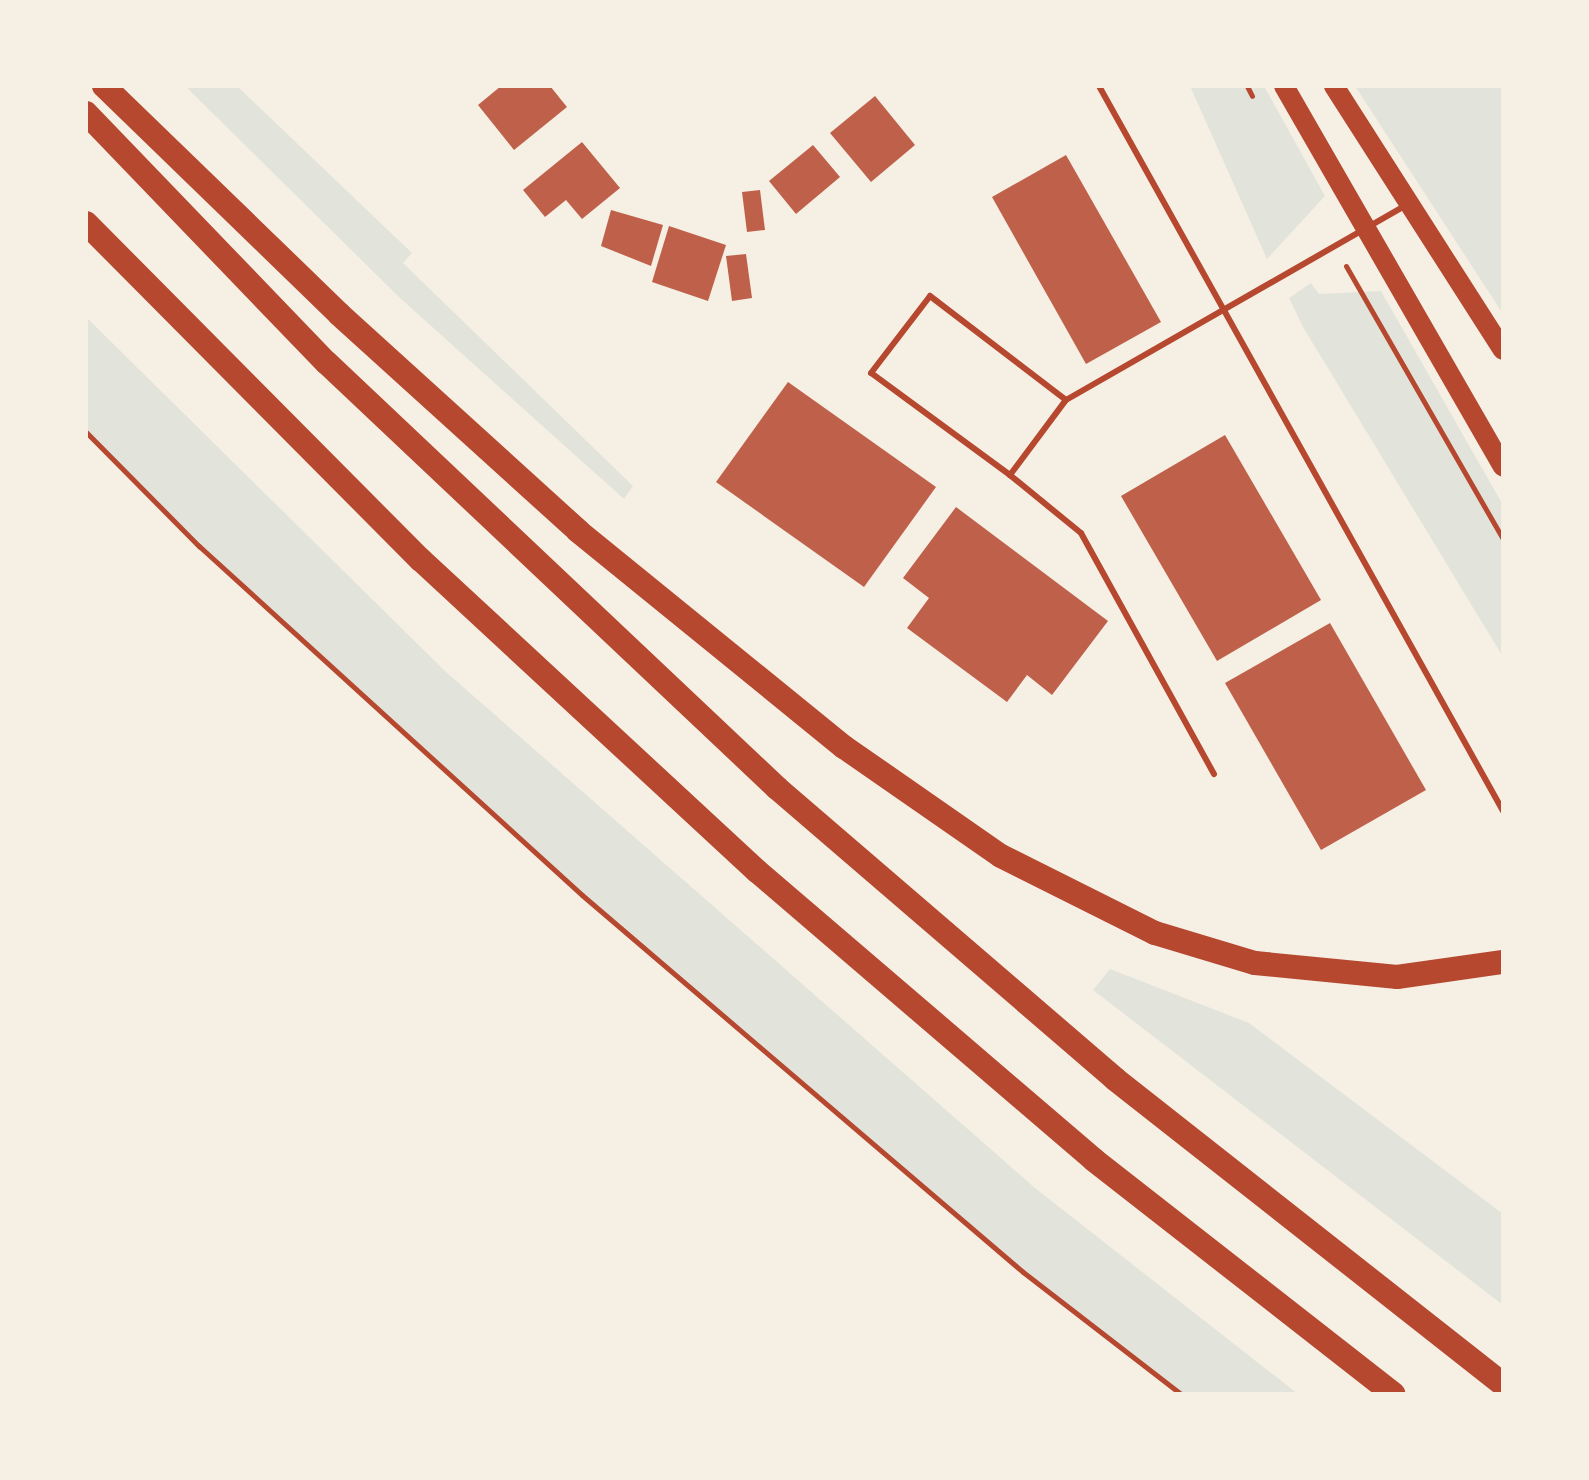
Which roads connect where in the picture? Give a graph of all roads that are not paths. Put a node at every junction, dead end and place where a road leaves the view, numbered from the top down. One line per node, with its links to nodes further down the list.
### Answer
1 (104, 86): 16 (highway)
2 (1099, 86): 9 (lane)
3 (1284, 86): 8 (main road)
4 (1334, 86): 6 (main road)
5 (86, 113): 17 (highway)
6 (1408, 205): 8 (lane); 10 (main road)
7 (86, 223): 18 (highway)
8 (1365, 229): 9 (lane); 12 (main road)
9 (1224, 312): 11 (lane); 15 (lane)
10 (1503, 350)
11 (1066, 400): 13 (lane); 13 (lane)
12 (1503, 467)
13 (1010, 475): 14 (lane)
14 (1214, 774)
15 (1503, 811)
16 (1503, 962)
17 (1503, 1384)
18 (1394, 1394)

